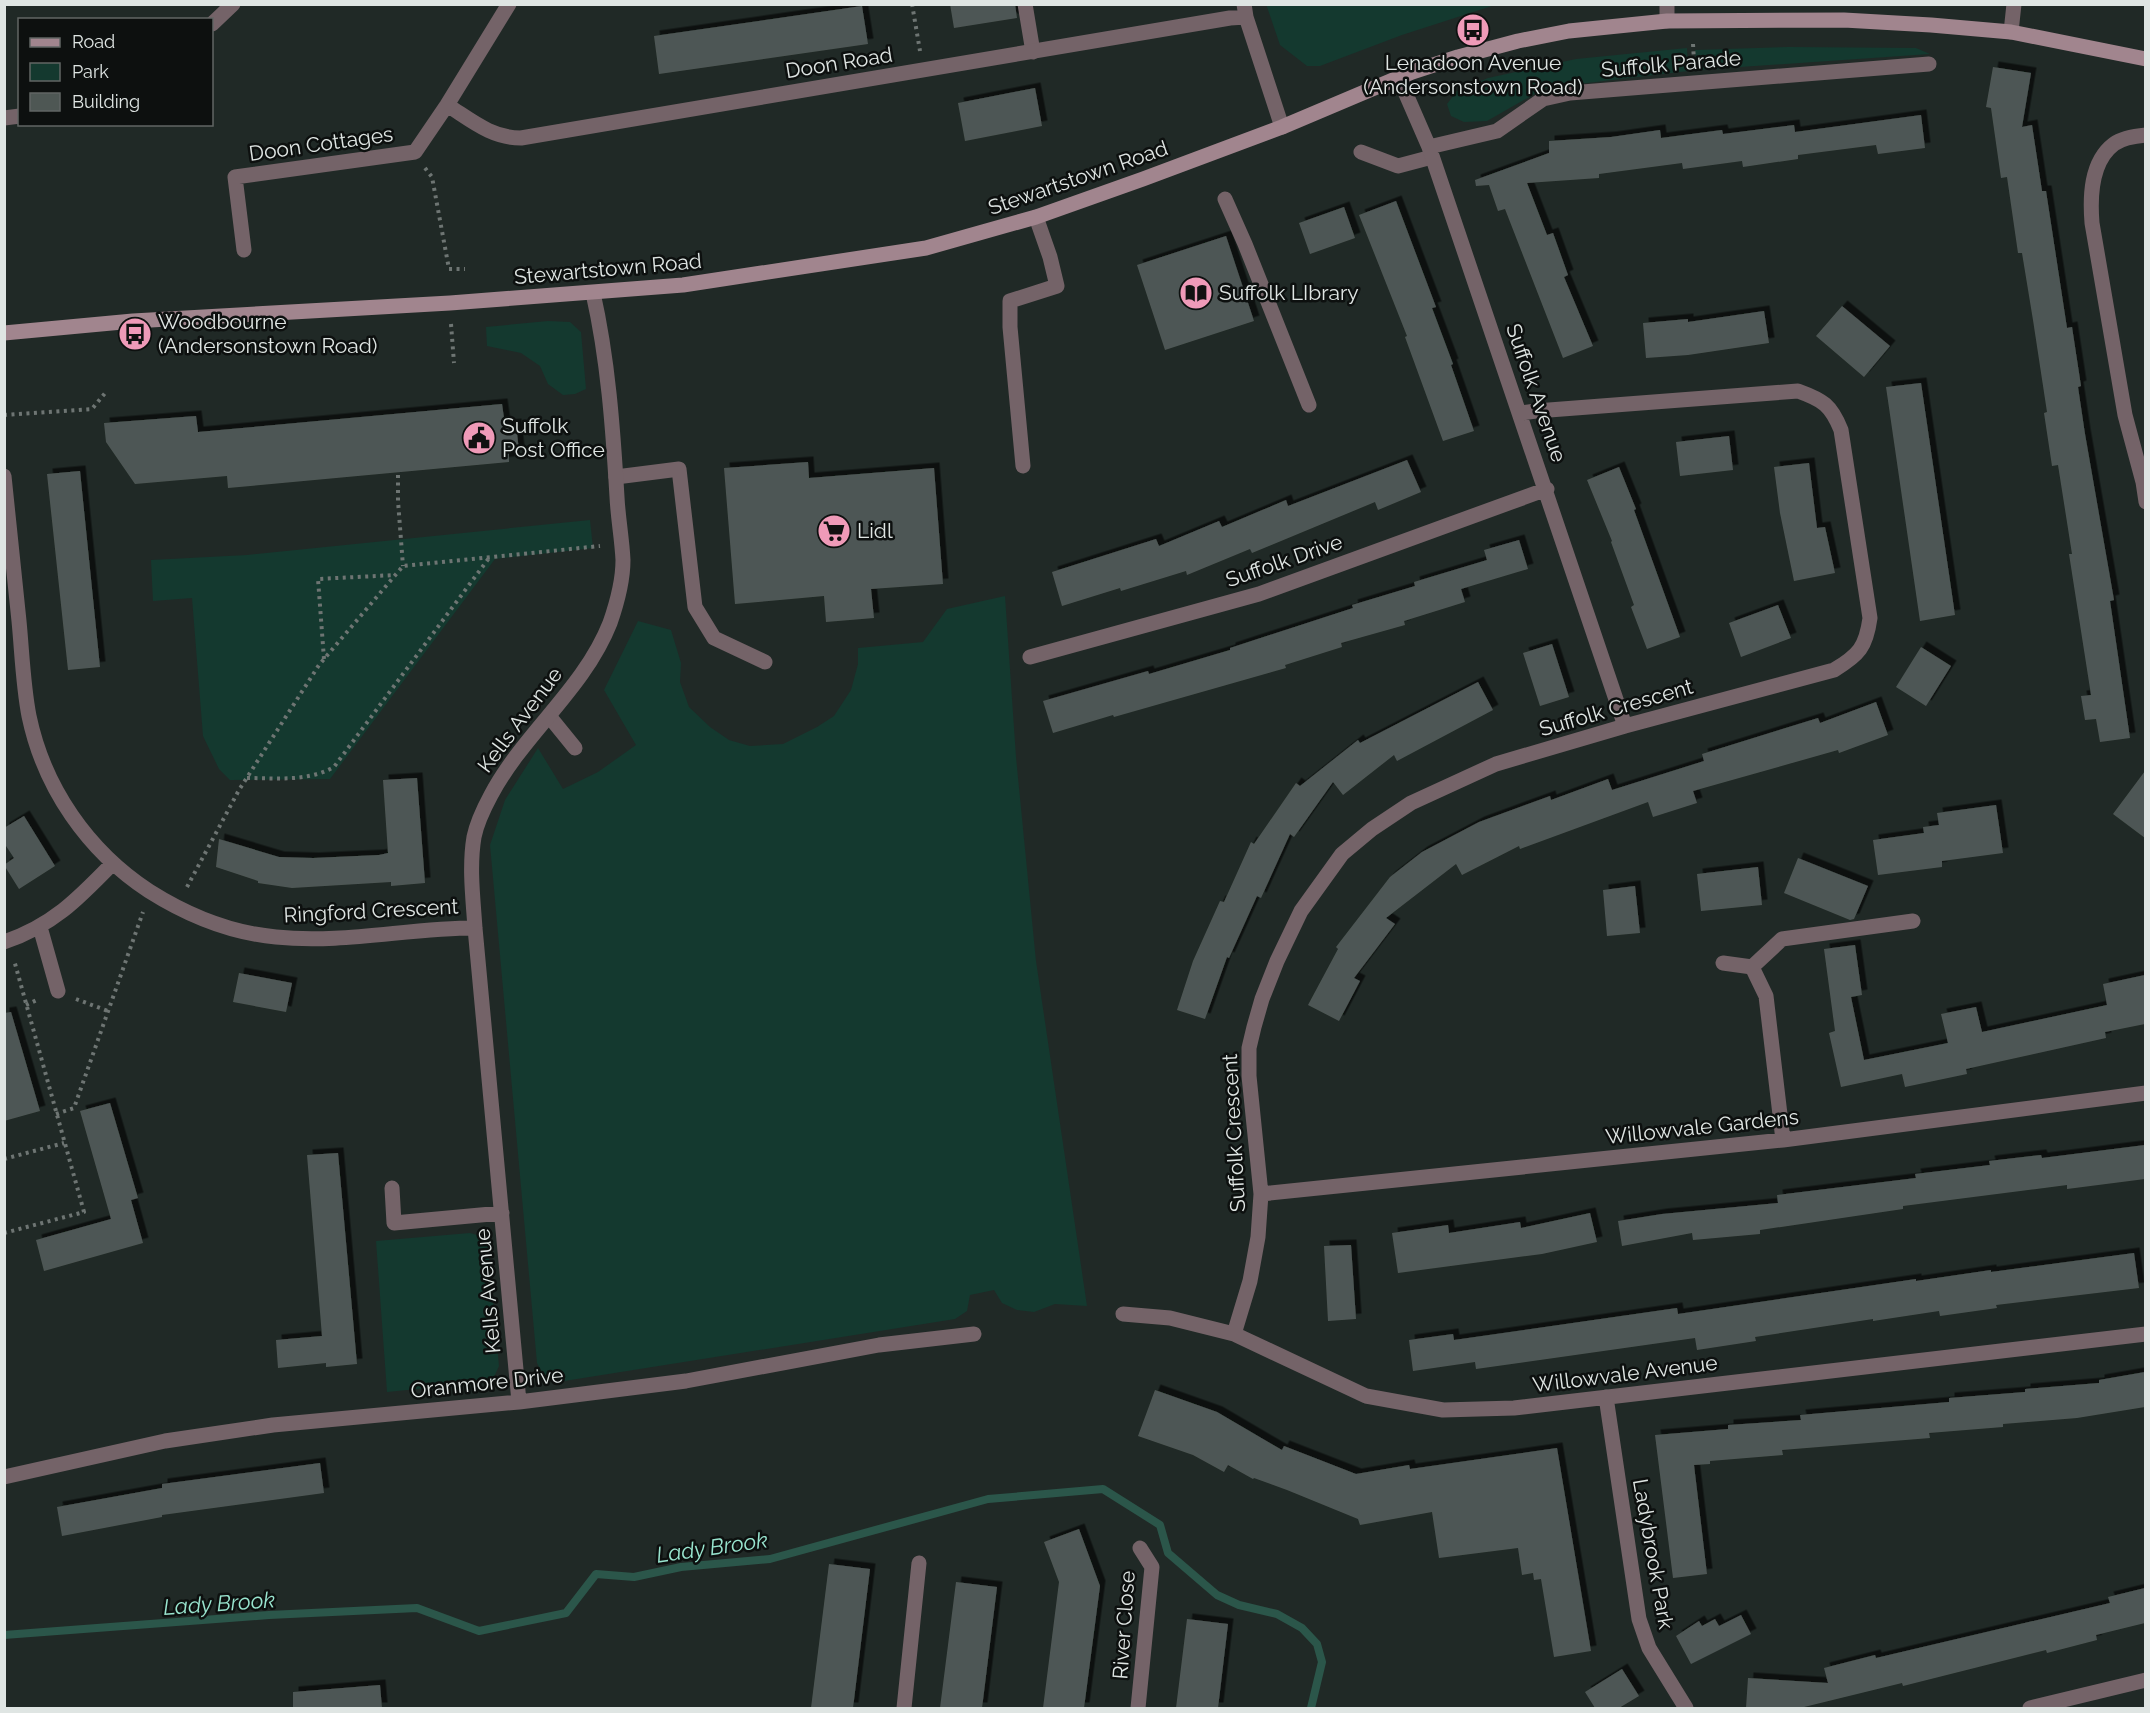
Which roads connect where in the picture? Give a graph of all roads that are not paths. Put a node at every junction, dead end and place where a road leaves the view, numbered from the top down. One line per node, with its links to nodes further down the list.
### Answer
1 (233, 4): 8 (street)
2 (509, 4): 14 (street)
3 (1025, 4): 10 (street)
4 (1667, 4): 7 (street)
5 (2014, 4): 9 (street)
6 (1245, 11): 10 (street, Doon Road); 15 (street)
7 (1667, 21): 9 (main road, Stewartstown Road); 13 (main road, Stewartstown Road)
8 (213, 23)
9 (2011, 32): 11 (main road, Stewartstown Road)
10 (1033, 52): 14 (street, Doon Road)
11 (2145, 59)
12 (1929, 64): 18 (street, Suffolk Parade)
13 (1399, 78): 15 (main road, Stewartstown Road); 18 (street, Suffolk Avenue)
14 (447, 105): 21 (street, Doon Cottages)
15 (1282, 127): 20 (main road, Stewartstown Road)
16 (2145, 135): 29 (street)
17 (1361, 152): 18 (street, Suffolk Parade)
18 (1431, 152): 25 (street, Suffolk Avenue)
19 (1225, 199): 24 (street)
20 (1036, 217): 22 (main road, Stewartstown Road); 26 (street)
21 (244, 250)
22 (594, 293): 23 (main road, Stewartstown Road); 28 (street, Kells Avenue)
23 (4, 333)
24 (1309, 405)
25 (1521, 413): 30 (street, Suffolk Avenue); 36 (street, Suffolk Crescent)
26 (1023, 466)
27 (4, 476): 32 (street, Ringford Crescent)
28 (616, 477): 34 (street); 35 (street, Kells Avenue)
29 (2144, 482): 31 (street)
30 (1547, 489): 33 (street, Suffolk Drive); 36 (street, Suffolk Avenue)
31 (2145, 502)
32 (12, 633): 38 (street, Ringford Crescent)
33 (1030, 657)
34 (765, 662)
35 (549, 716): 37 (street); 41 (street, Kells Avenue)
36 (1626, 726): 49 (street, Suffolk Crescent)
37 (575, 748)
38 (112, 864): 40 (street); 41 (street, Ringford Crescent)
39 (1913, 921): 44 (street)
40 (40, 927): 42 (street); 45 (street)
41 (475, 928): 50 (street, Kells Avenue)
42 (4, 942)
43 (1723, 963): 44 (street)
44 (1752, 967): 47 (street)
45 (58, 991)
46 (2145, 1093): 47 (street, Willowvale Gardens)
47 (1783, 1140): 49 (street, Willowvale Gardens)
48 (392, 1188): 50 (street, Kells Avenue)
49 (1261, 1194): 53 (street, Suffolk Crescent)
50 (502, 1213): 56 (street, Kells Avenue)
51 (1123, 1314): 53 (street, Willowvale Avenue)
52 (974, 1334): 56 (street, Oranmore Drive)
53 (1234, 1334): 55 (street, Willowvale Avenue)
54 (2145, 1334): 55 (street, Willowvale Avenue)
55 (1606, 1397): 63 (street, Ladybrook Park)
56 (519, 1402): 57 (street, Oranmore Drive)
57 (4, 1477)
58 (1140, 1548): 62 (street, River Close)
59 (919, 1563): 61 (street)
60 (2145, 1680): 64 (street)
61 (904, 1708)
62 (1138, 1708)
63 (1686, 1708)
64 (2030, 1708)

